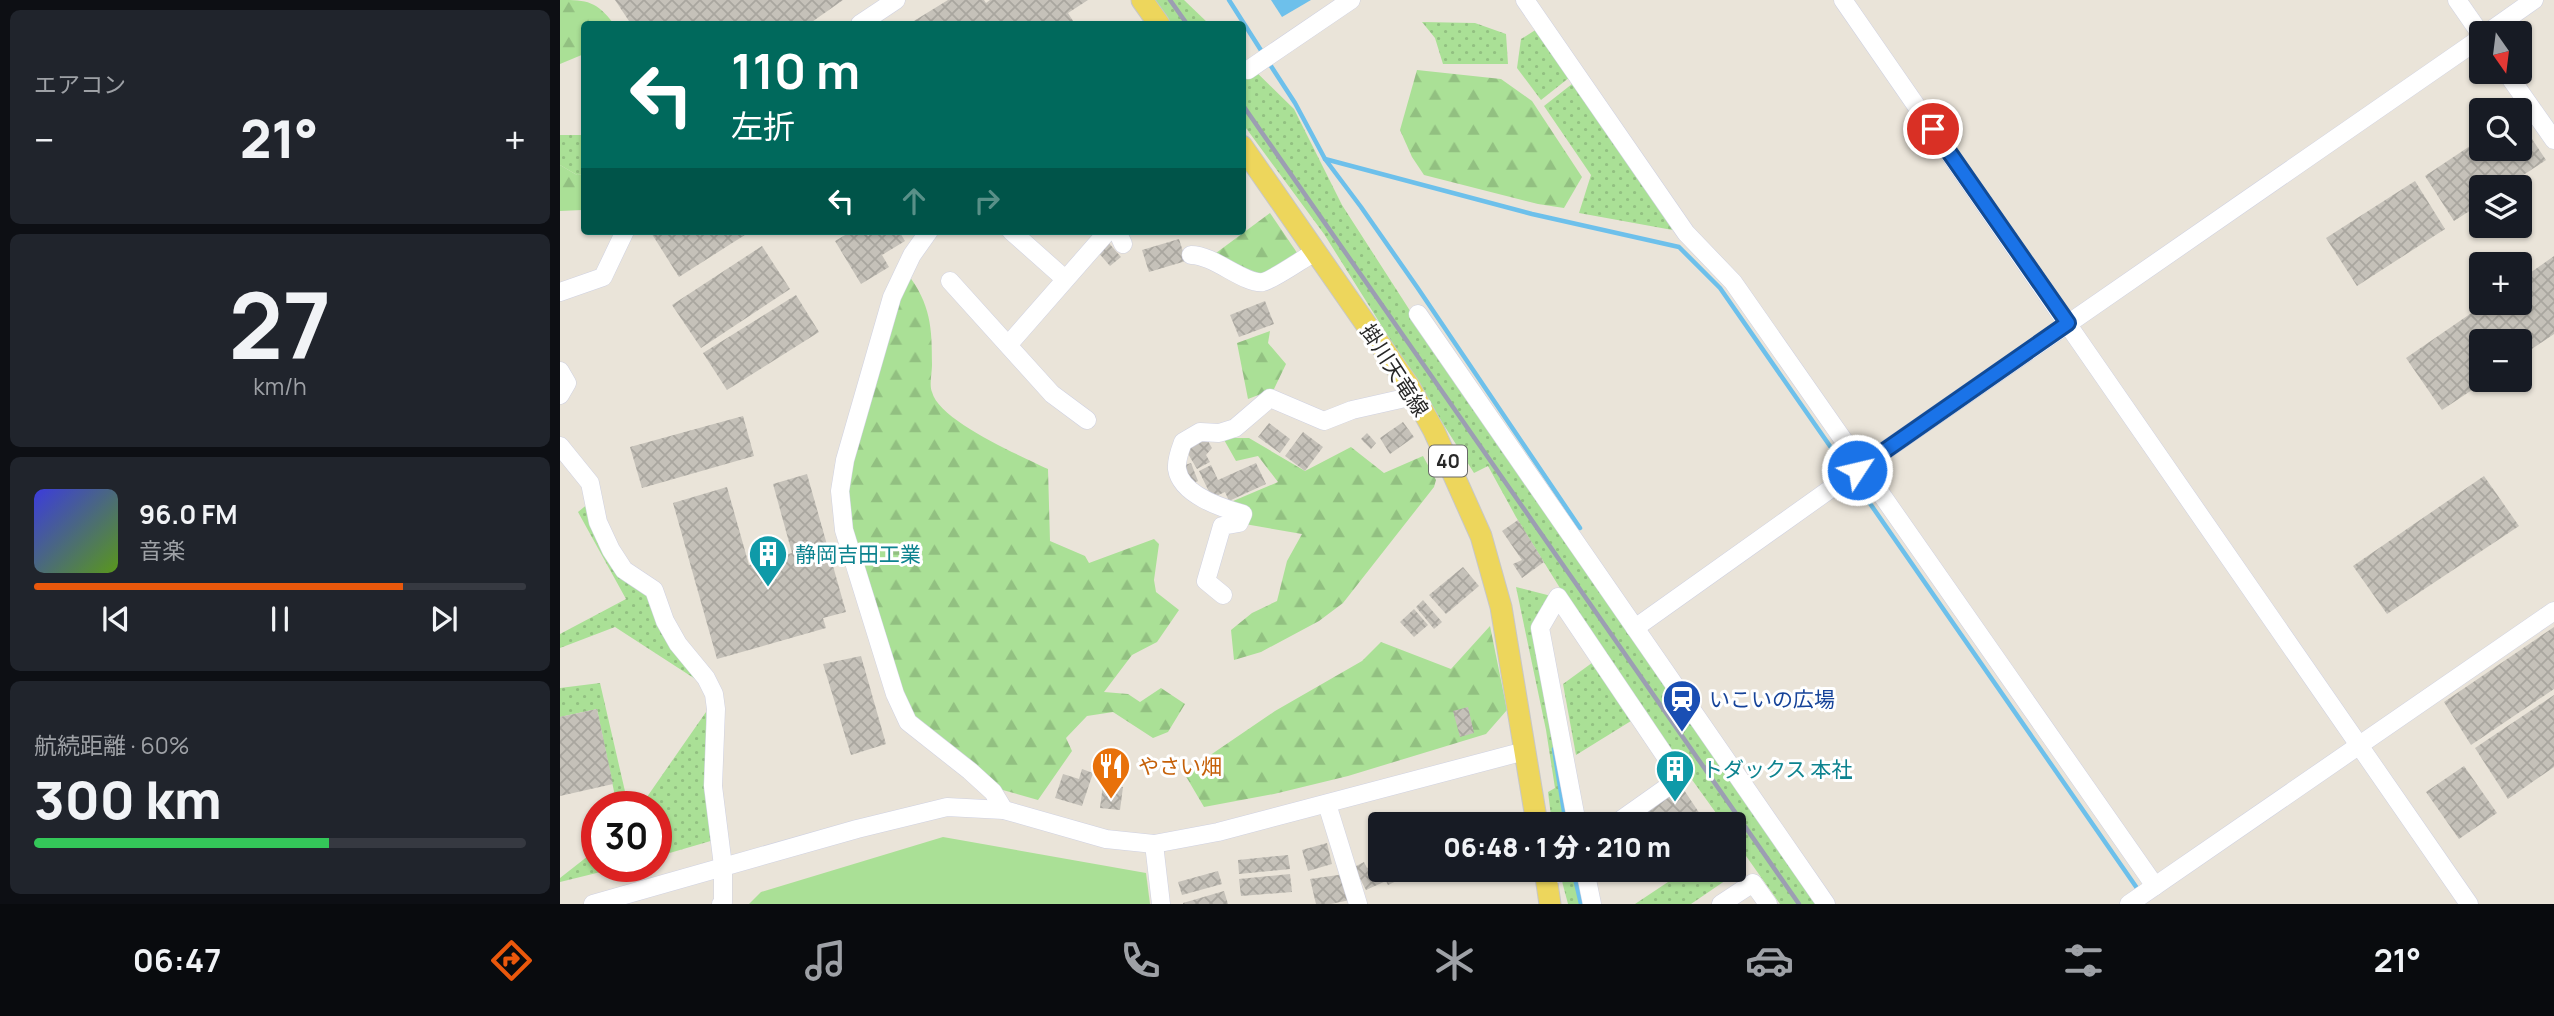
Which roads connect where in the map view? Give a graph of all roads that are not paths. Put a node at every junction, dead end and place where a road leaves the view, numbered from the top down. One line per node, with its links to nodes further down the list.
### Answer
1 (896, 0): 8 (street)
2 (1142, 0): 9 (main road)
3 (1351, 0): 13 (street)
4 (1525, 0): 35 (street)
5 (1843, 0): 28 (street)
6 (2457, 0): 10 (street)
7 (2534, 0): 11 (street)
8 (864, 21)
9 (1157, 21)
10 (2472, 21)
11 (2504, 21)
12 (2469, 45): 28 (street)
13 (1254, 67)
14 (2515, 84): 15 (street)
15 (2554, 140)
16 (1246, 152): 22 (main road, 掛川天竜線 / 40)
17 (623, 235): 25 (street)
18 (926, 235): 42 (street)
19 (1016, 235): 23 (street)
20 (1104, 235): 23 (street)
21 (1191, 256): 22 (street)
22 (1318, 257): 26 (street); 32 (main road, 掛川天竜線 / 40)
23 (1065, 279): 29 (street)
24 (950, 281): 29 (street)
25 (560, 292)
26 (1262, 292)
27 (1418, 314): 38 (street)
28 (2068, 323): 35 (street); 39 (street)
29 (1009, 344): 33 (street)
30 (560, 371): 31 (street)
31 (560, 395)
32 (1414, 396): 36 (street); 40 (main road, 掛川天竜線 / 40)
33 (1087, 420)
34 (560, 446): 47 (street)
35 (1859, 468): 38 (street); 50 (street)
36 (1223, 595)
37 (2554, 611): 39 (street)
38 (1635, 628): 59 (street)
39 (2359, 745): 50 (street); 61 (street)
40 (1525, 751): 41 (street); 43 (main road, 掛川天竜線 / 40)
41 (1327, 804): 46 (street); 54 (street)
42 (1004, 810): 46 (street); 47 (street)
43 (1535, 812)
44 (1575, 812): 45 (street)
45 (1632, 812)
46 (1154, 844): 53 (street)
47 (723, 866): 51 (street); 52 (street)
48 (1554, 882): 55 (main road)
49 (1587, 882): 56 (street)
50 (2152, 887): 60 (street)
51 (593, 904)
52 (721, 904)
53 (1161, 904)
54 (1358, 904)
55 (1550, 904)
56 (1592, 904)
57 (1721, 904): 58 (street)
58 (1768, 904)
59 (1826, 904)
60 (2129, 904)
61 (2469, 904)

